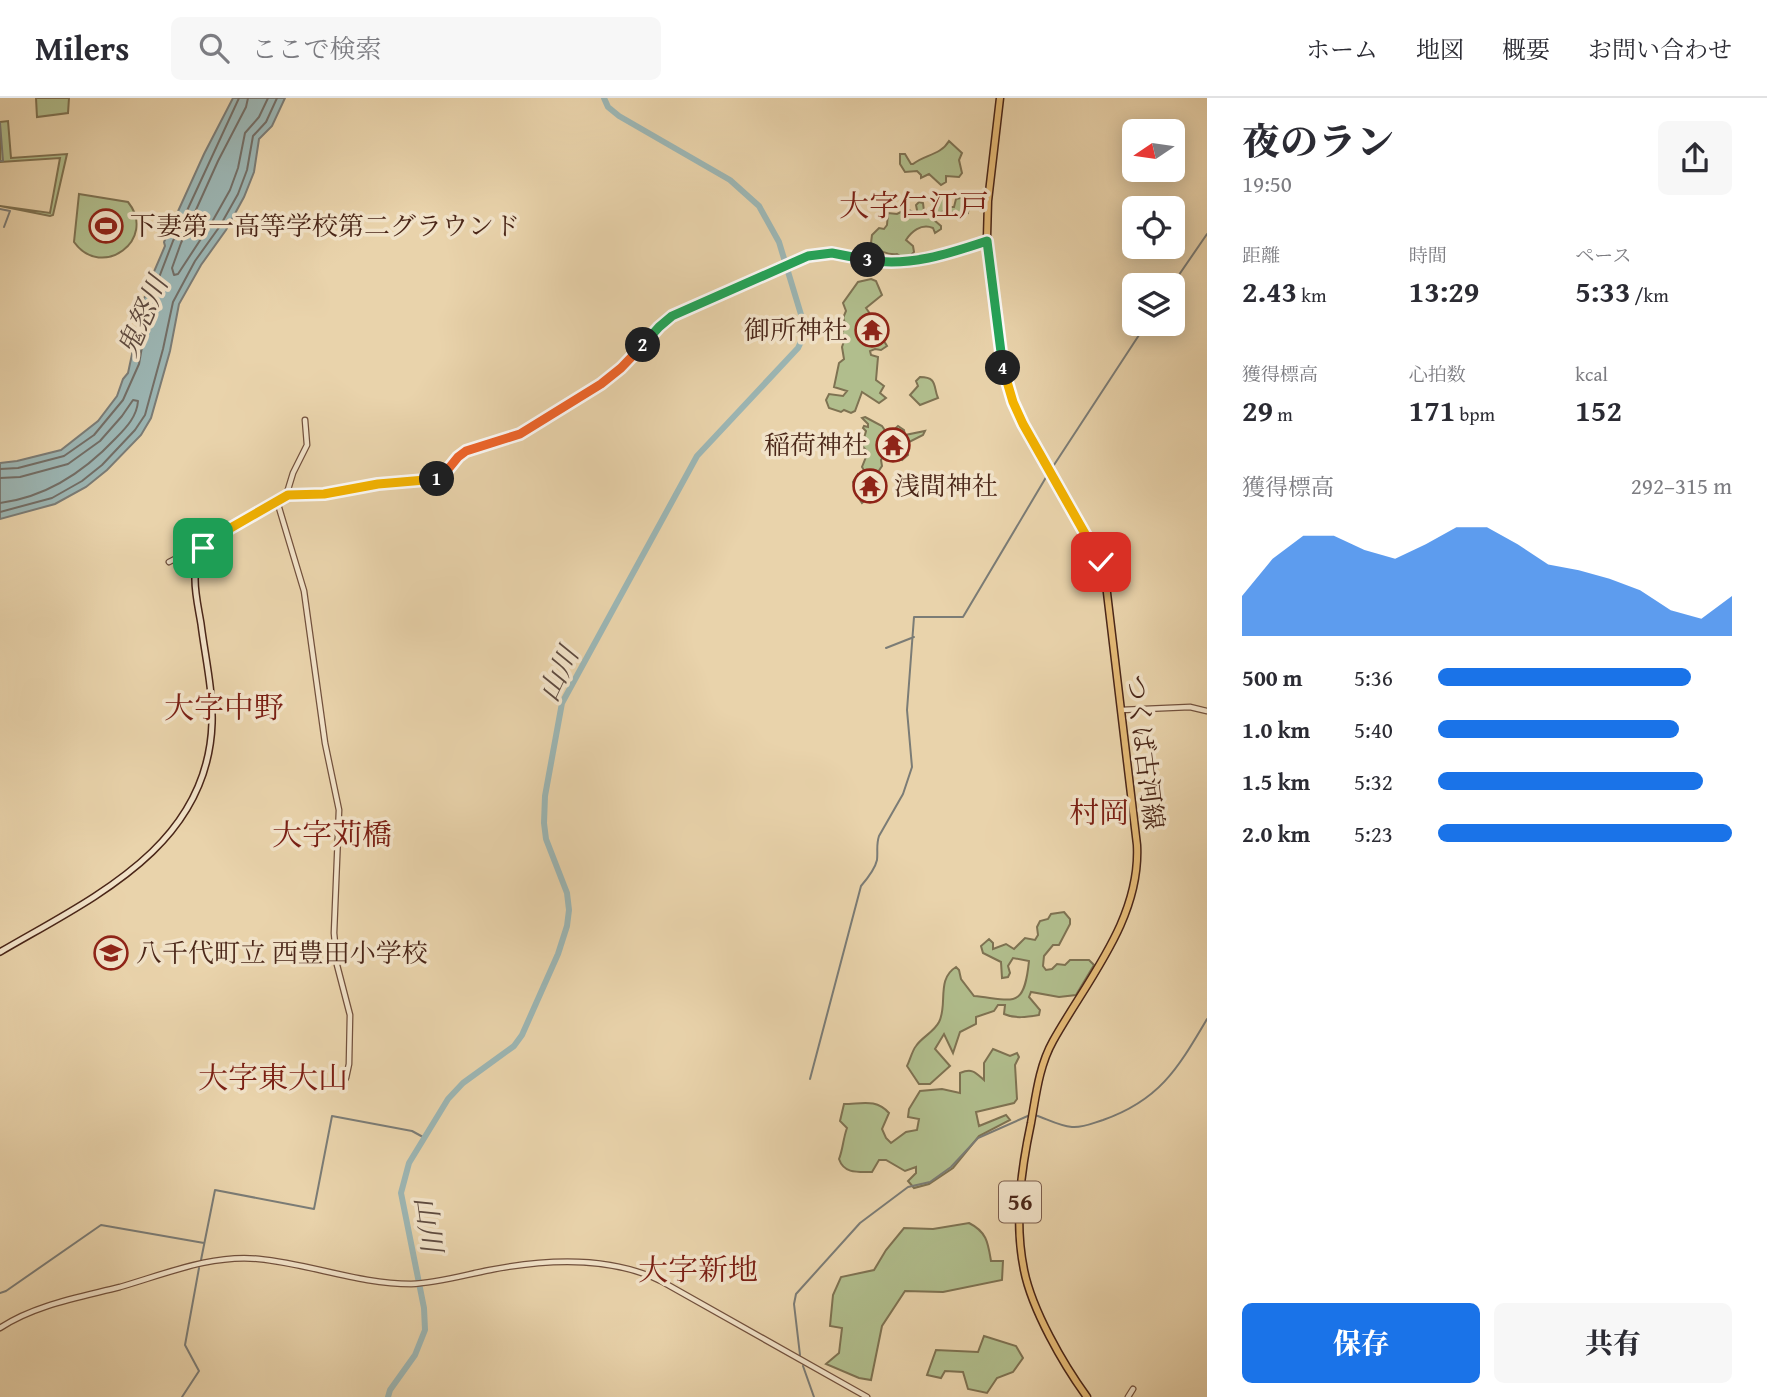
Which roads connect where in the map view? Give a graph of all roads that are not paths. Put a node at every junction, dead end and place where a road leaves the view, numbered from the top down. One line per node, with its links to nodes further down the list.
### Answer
1 (1000, 98): 2 (main road, つくば古河線 / 56)
2 (987, 241): 4 (main road); 8 (main road, つくば古河線 / 56)
3 (305, 420): 4 (street)
4 (286, 496): 5 (main road)
5 (277, 501): 6 (main road); 11 (street)
6 (206, 545): 7 (street); 10 (main road)
7 (169, 562)
8 (1119, 710): 9 (street); 15 (main road, つくば古河線 / 56)
9 (1207, 711)
10 (0, 952)
11 (346, 1078)
12 (0, 1328): 14 (street)
13 (1133, 1389): 16 (street)
14 (867, 1397)
15 (1087, 1397)
16 (1128, 1397)

